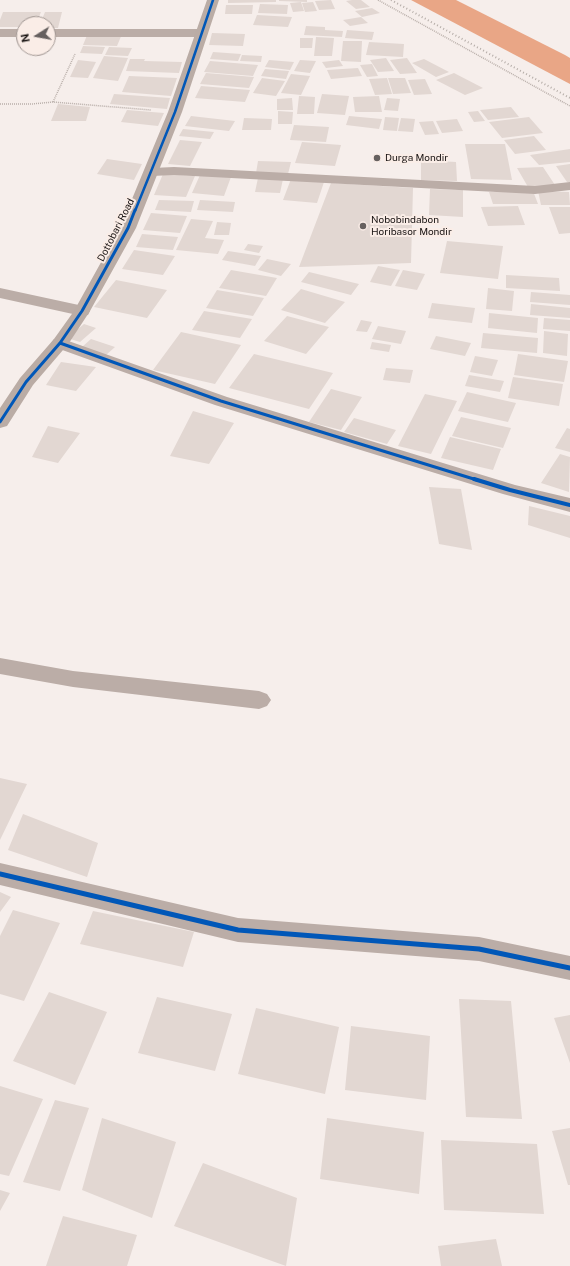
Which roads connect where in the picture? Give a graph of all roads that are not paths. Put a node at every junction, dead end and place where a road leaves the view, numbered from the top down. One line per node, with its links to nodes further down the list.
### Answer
1 (213, 0): 5 (street, Dottobari Road)
2 (0, 33): 3 (street)
3 (16, 33)
4 (56, 33): 5 (street)
5 (202, 33): 6 (street, Dottobari Road)
6 (152, 172): 7 (street); 9 (street, Dottobari Road)
7 (570, 186)
8 (0, 293): 9 (street)
9 (82, 311): 10 (street, Dottobari Road)
10 (60, 343): 11 (street, Dottobari Road); 12 (street)
11 (0, 422)
12 (570, 505)
13 (0, 666): 14 (street)
14 (259, 700)
15 (0, 874): 16 (street)
16 (570, 968)

